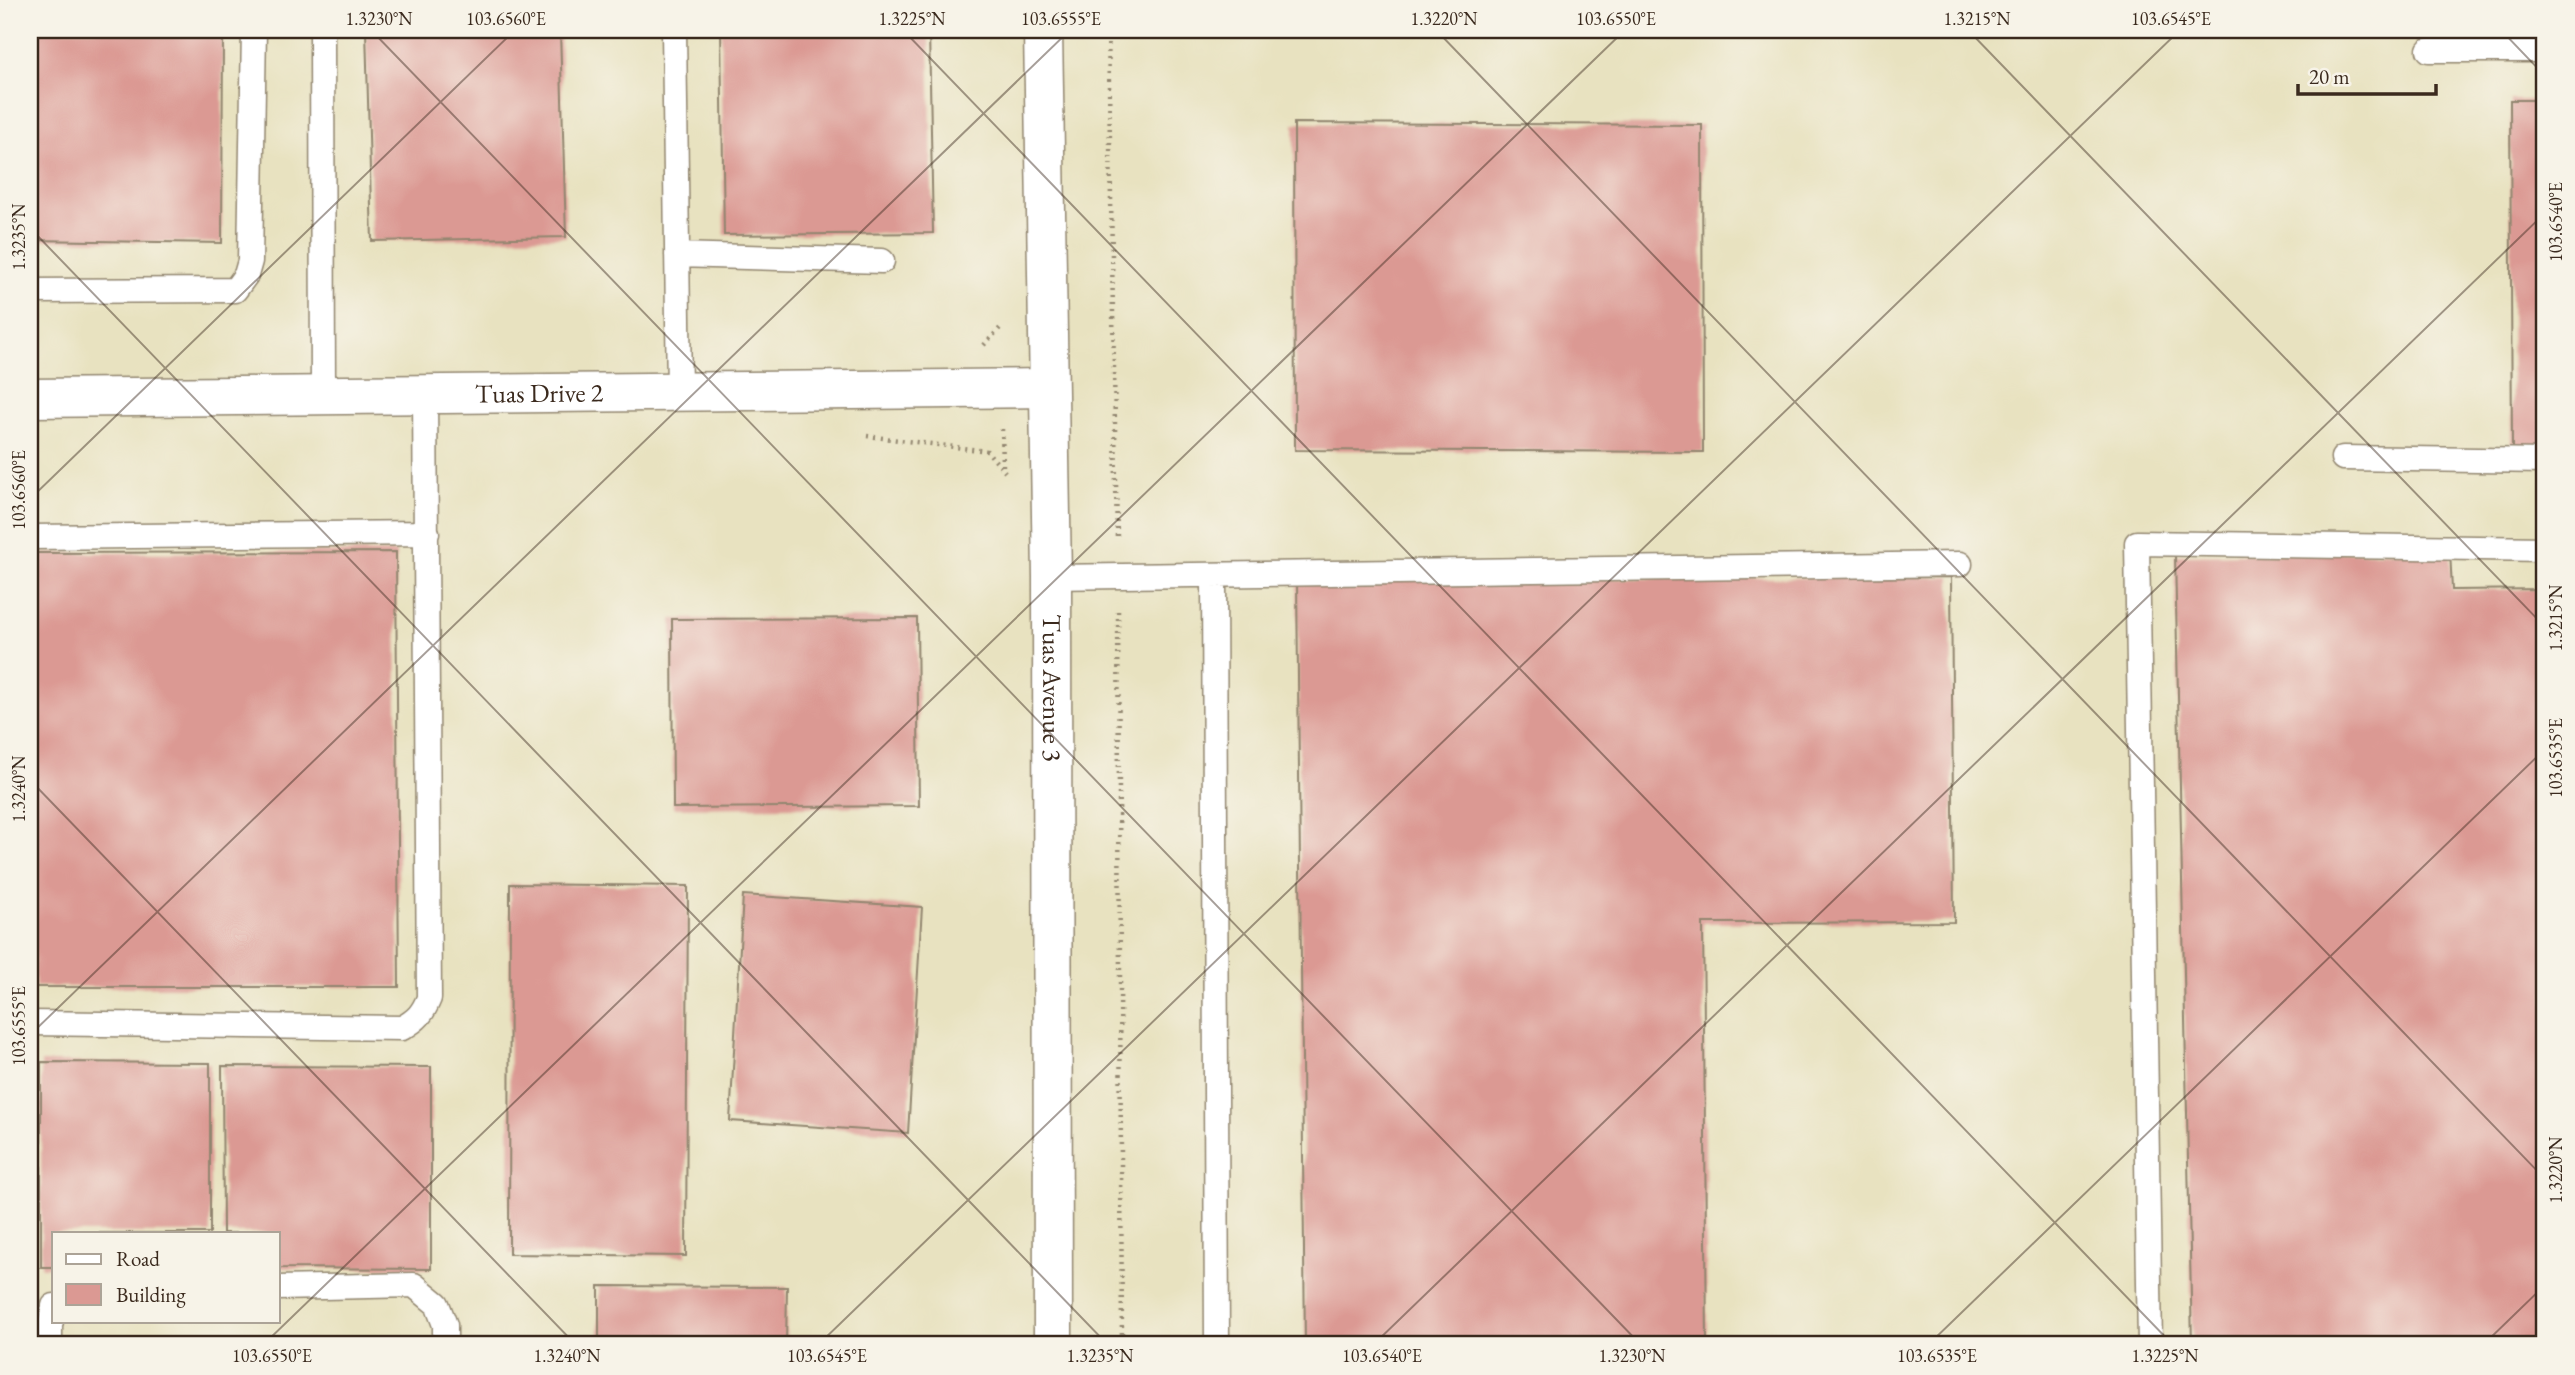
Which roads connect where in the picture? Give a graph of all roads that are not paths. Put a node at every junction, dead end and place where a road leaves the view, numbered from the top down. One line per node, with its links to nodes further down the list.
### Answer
1 (254, 30): 9 (lane)
2 (322, 30): 13 (lane)
3 (674, 30): 7 (lane)
4 (1043, 30): 10 (street, Tuas Avenue 3)
5 (2429, 50): 6 (lane)
6 (2545, 50)
7 (677, 255): 8 (lane); 11 (lane)
8 (882, 261)
9 (30, 291)
10 (1048, 387): 11 (street, Tuas Drive 2); 22 (street, Tuas Avenue 3)
11 (679, 391): 12 (street, Tuas Drive 2)
12 (425, 394): 13 (street, Tuas Drive 2); 17 (lane)
13 (323, 395): 14 (street, Tuas Drive 2)
14 (30, 398)
15 (2343, 458): 16 (lane)
16 (2545, 461)
17 (427, 533): 18 (lane); 23 (lane)
18 (30, 537)
19 (2545, 550): 30 (lane)
20 (1960, 564): 21 (lane)
21 (1214, 575): 22 (lane); 29 (lane)
22 (1052, 577): 28 (street, Tuas Avenue 3)
23 (30, 1023)
24 (280, 1288): 27 (lane)
25 (52, 1316): 26 (lane)
26 (50, 1345)
27 (445, 1345)
28 (1053, 1345)
29 (1217, 1345)
30 (2150, 1345)

